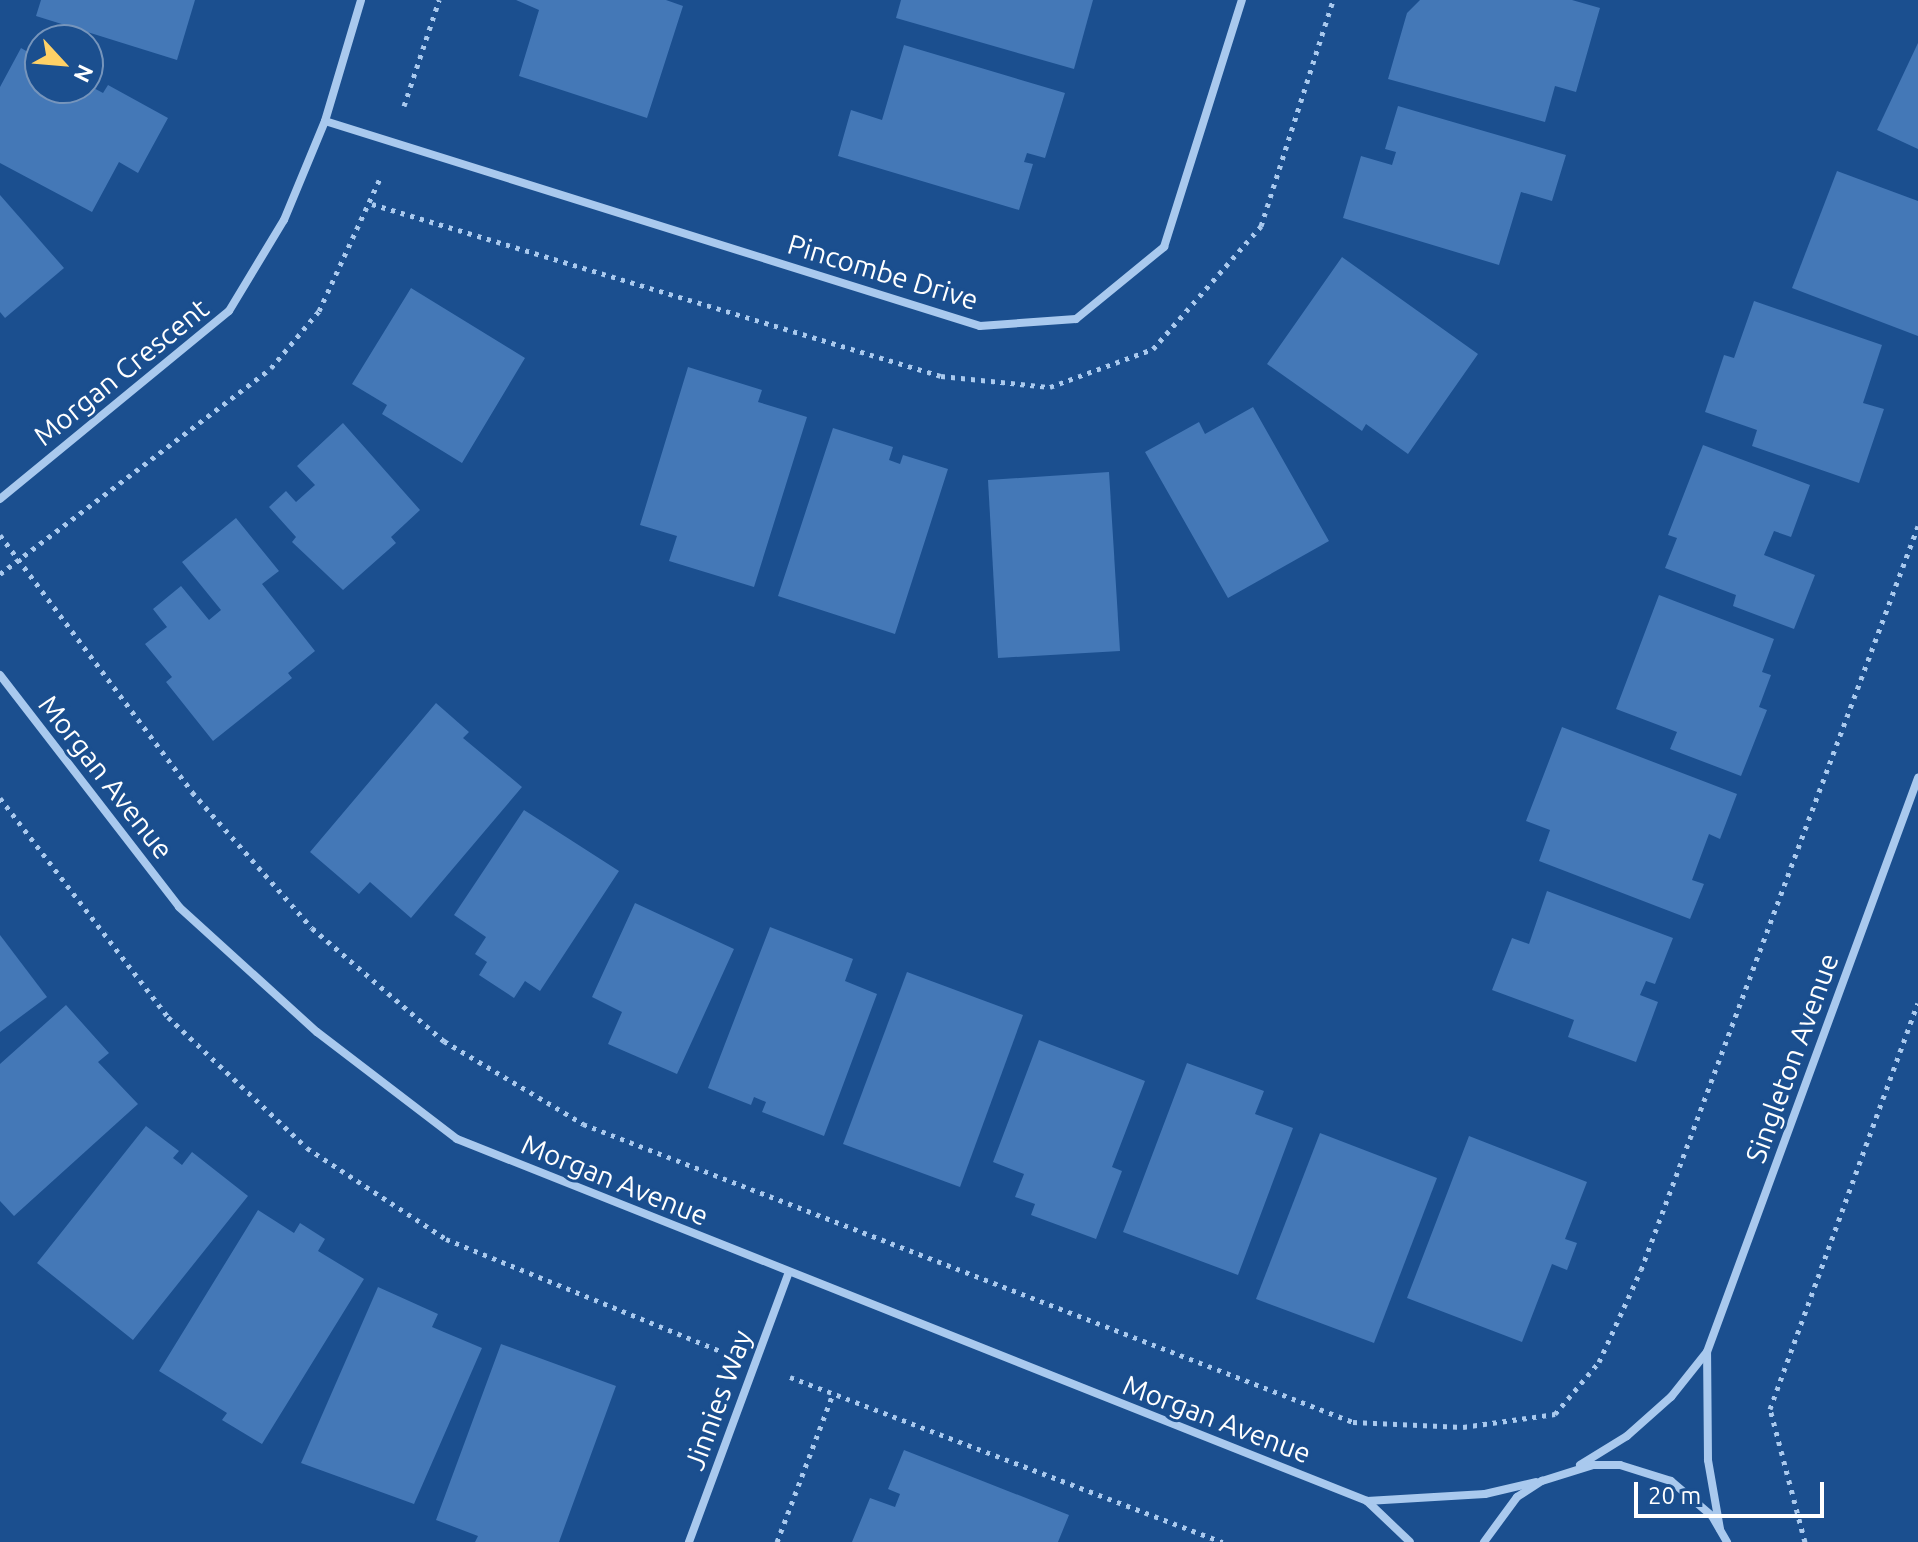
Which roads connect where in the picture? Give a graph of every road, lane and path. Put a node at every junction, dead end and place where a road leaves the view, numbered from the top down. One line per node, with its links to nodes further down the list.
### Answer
1 (361, 0): 3 (street, Morgan Crescent)
2 (1242, 0): 3 (street, Pincombe Drive)
3 (325, 121): 4 (street, Morgan Crescent)
4 (0, 499)
5 (1918, 526): 6 (path)
6 (0, 535)
7 (0, 675): 11 (street, Morgan Avenue)
8 (1918, 778): 12 (street, Singleton Avenue)
9 (0, 798): 13 (path)
10 (1918, 1003): 25 (path)
11 (788, 1274): 13 (street, Jinnies Way); 17 (street, Morgan Avenue)
12 (1707, 1352): 15 (street, Singleton Avenue); 18 (street, Singleton Avenue)
13 (755, 1364): 14 (path); 19 (street, Jinnies Way)
14 (833, 1394): 20 (path); 21 (path)
15 (1578, 1466): 16 (street); 18 (street)
16 (1542, 1481): 17 (street, Morgan Avenue); 23 (street)
17 (1367, 1501): 22 (street, Morgan Avenue)
18 (1720, 1529): 24 (street)
19 (689, 1542)
20 (777, 1542)
21 (1223, 1542)
22 (1410, 1542)
23 (1484, 1542)
24 (1727, 1542)
25 (1805, 1542)

